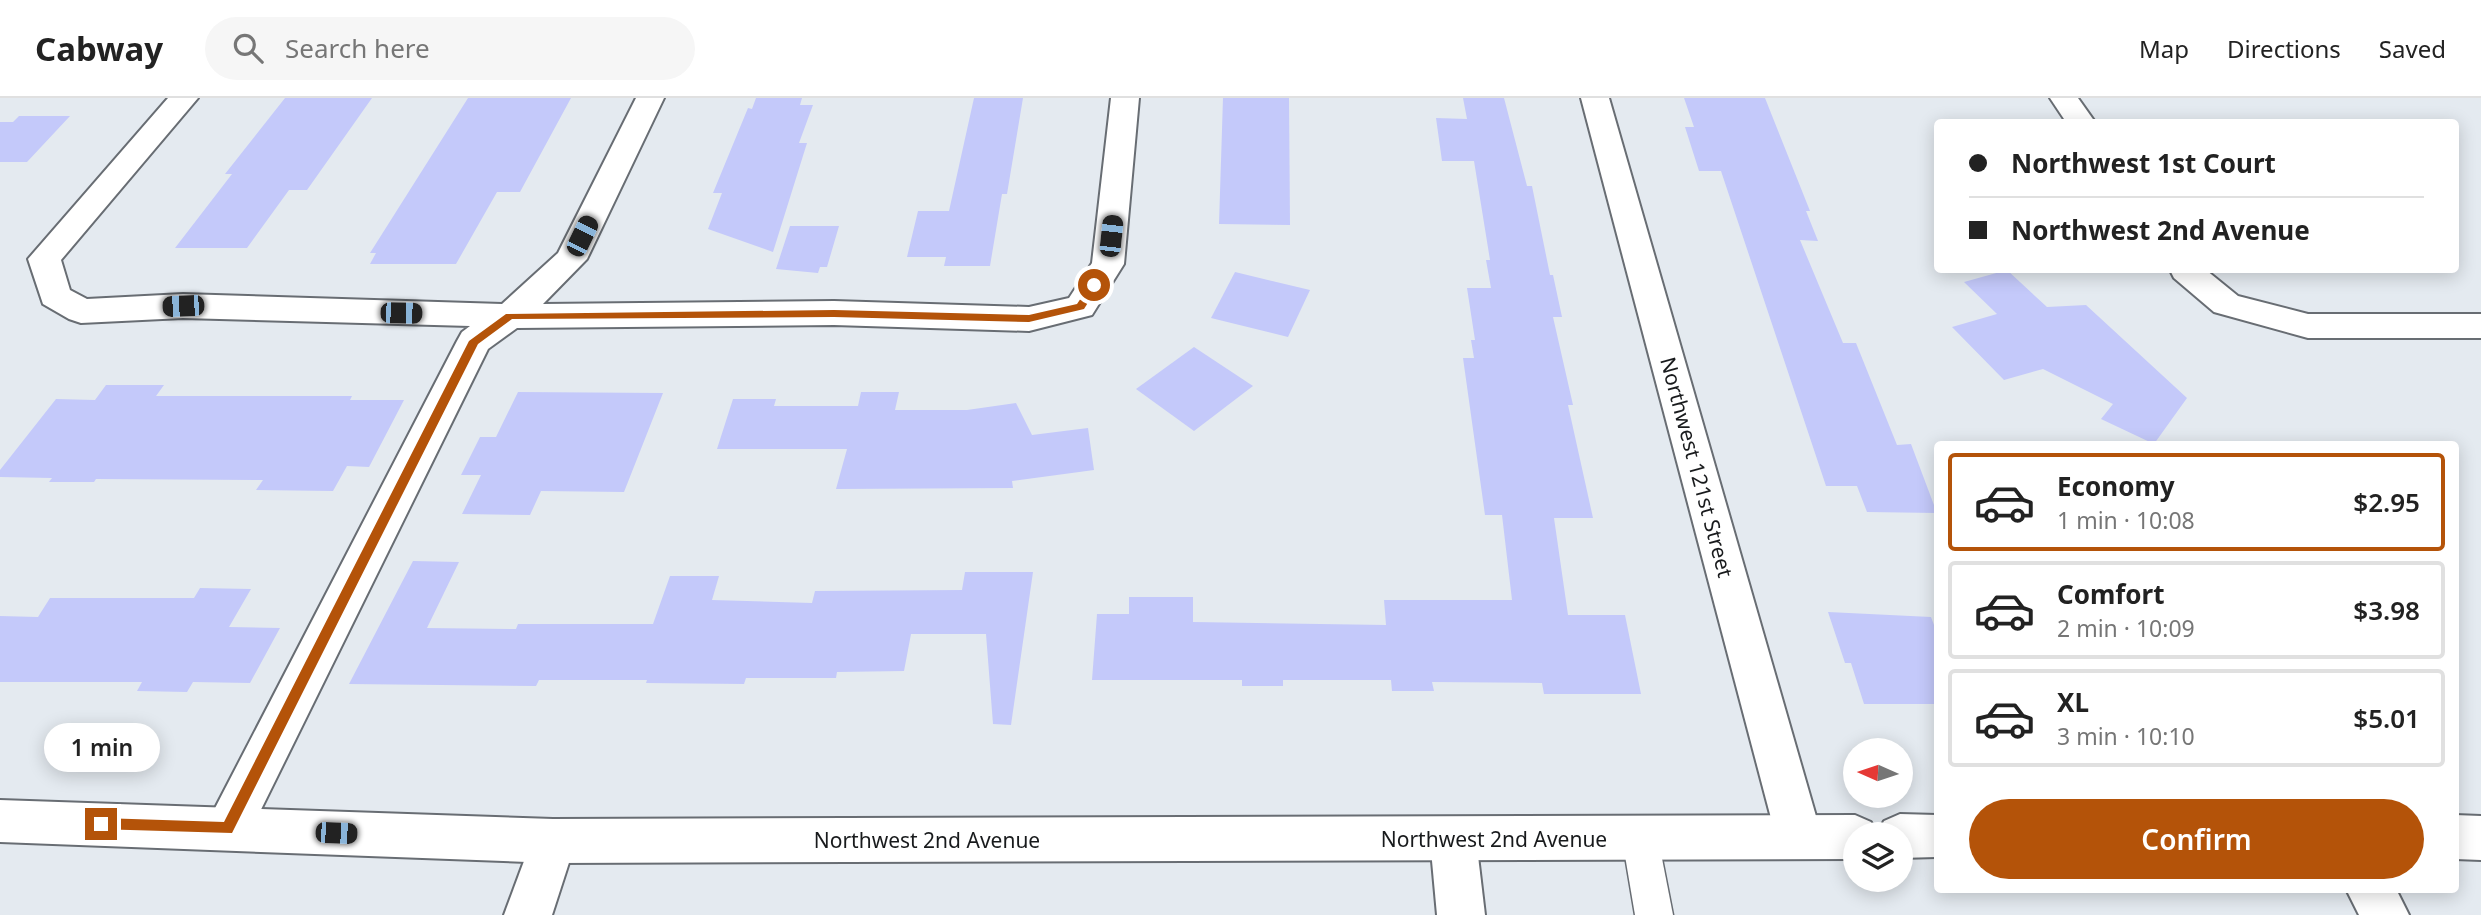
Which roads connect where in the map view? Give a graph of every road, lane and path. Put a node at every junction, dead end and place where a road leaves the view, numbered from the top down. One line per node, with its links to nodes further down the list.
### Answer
1 (184, 98): 8 (street)
2 (650, 98): 8 (street)
3 (1125, 98): 8 (street)
4 (1595, 98): 14 (street, Northwest 121st Street)
5 (2064, 98): 6 (street)
6 (2078, 119)
7 (2190, 273): 9 (street)
8 (510, 316): 11 (street)
9 (2481, 326)
10 (0, 821): 11 (street, Northwest 2nd Avenue)
11 (228, 829): 20 (street, Northwest 2nd Avenue)
12 (1913, 836): 13 (street)
13 (1934, 836)
14 (1799, 837): 15 (street, Northwest 2nd Avenue); 17 (street, Northwest 2nd Avenue)
15 (1843, 837)
16 (2459, 837): 18 (street)
17 (1640, 838): 19 (street, Northwest 2nd Avenue); 24 (lane)
18 (2481, 838)
19 (1453, 839): 20 (street, Northwest 2nd Avenue); 23 (street)
20 (554, 841): 22 (street)
21 (2372, 893): 25 (street)
22 (528, 915)
23 (1461, 915)
24 (1654, 915)
25 (2385, 915)

